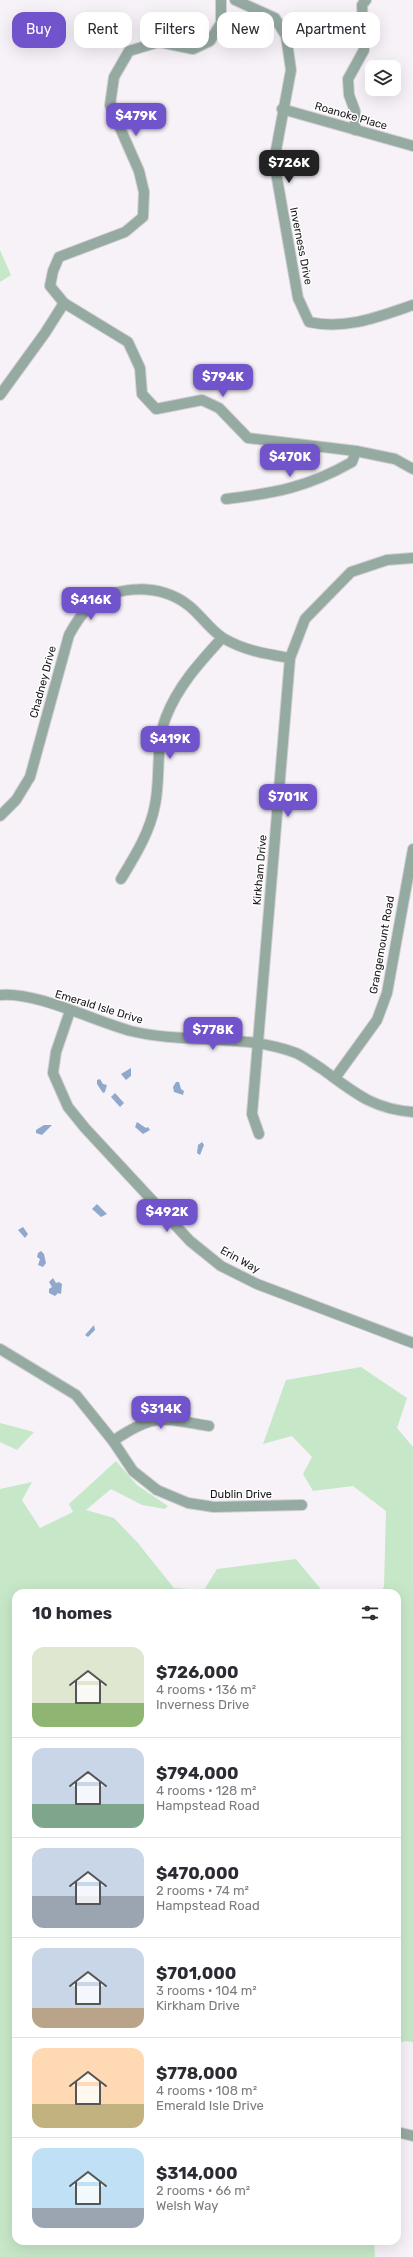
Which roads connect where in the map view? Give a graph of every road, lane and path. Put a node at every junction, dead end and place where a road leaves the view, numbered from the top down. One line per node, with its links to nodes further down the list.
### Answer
1 (221, 0): 7 (street)
2 (235, 0): 4 (street, Inverness Drive)
3 (366, 0): 5 (street)
4 (282, 109): 5 (street, Roanoke Place); 8 (street, Inverness Drive)
5 (355, 130): 6 (street, Roanoke Place)
6 (413, 146)
7 (64, 303): 9 (street); 10 (street)
8 (413, 305)
9 (0, 395)
10 (356, 451): 11 (street); 12 (street)
11 (413, 469)
12 (226, 499)
13 (413, 558): 15 (street, Kirkham Drive)
14 (222, 638): 15 (street, Chadney Drive); 16 (street, Chadney Drive); 18 (street)
15 (290, 658): 21 (street, Kirkham Drive)
16 (0, 816)
17 (413, 849): 22 (street, Grangemount Road)
18 (121, 880)
19 (0, 995): 20 (street, Emerald Isle Drive)
20 (70, 1011): 21 (street, Emerald Isle Drive); 25 (street, Erin Way)
21 (258, 1044): 22 (street, Emerald Isle Drive); 24 (street, Kirkham Drive)
22 (335, 1078): 23 (street, Emerald Isle Drive)
23 (413, 1112)
24 (259, 1134)
25 (413, 1343)
26 (0, 1349): 28 (street, Dublin Drive)
27 (208, 1426): 28 (street)
28 (113, 1442): 29 (street, Dublin Drive)
29 (302, 1505)
30 (401, 2133): 31 (street)
31 (413, 2136)

